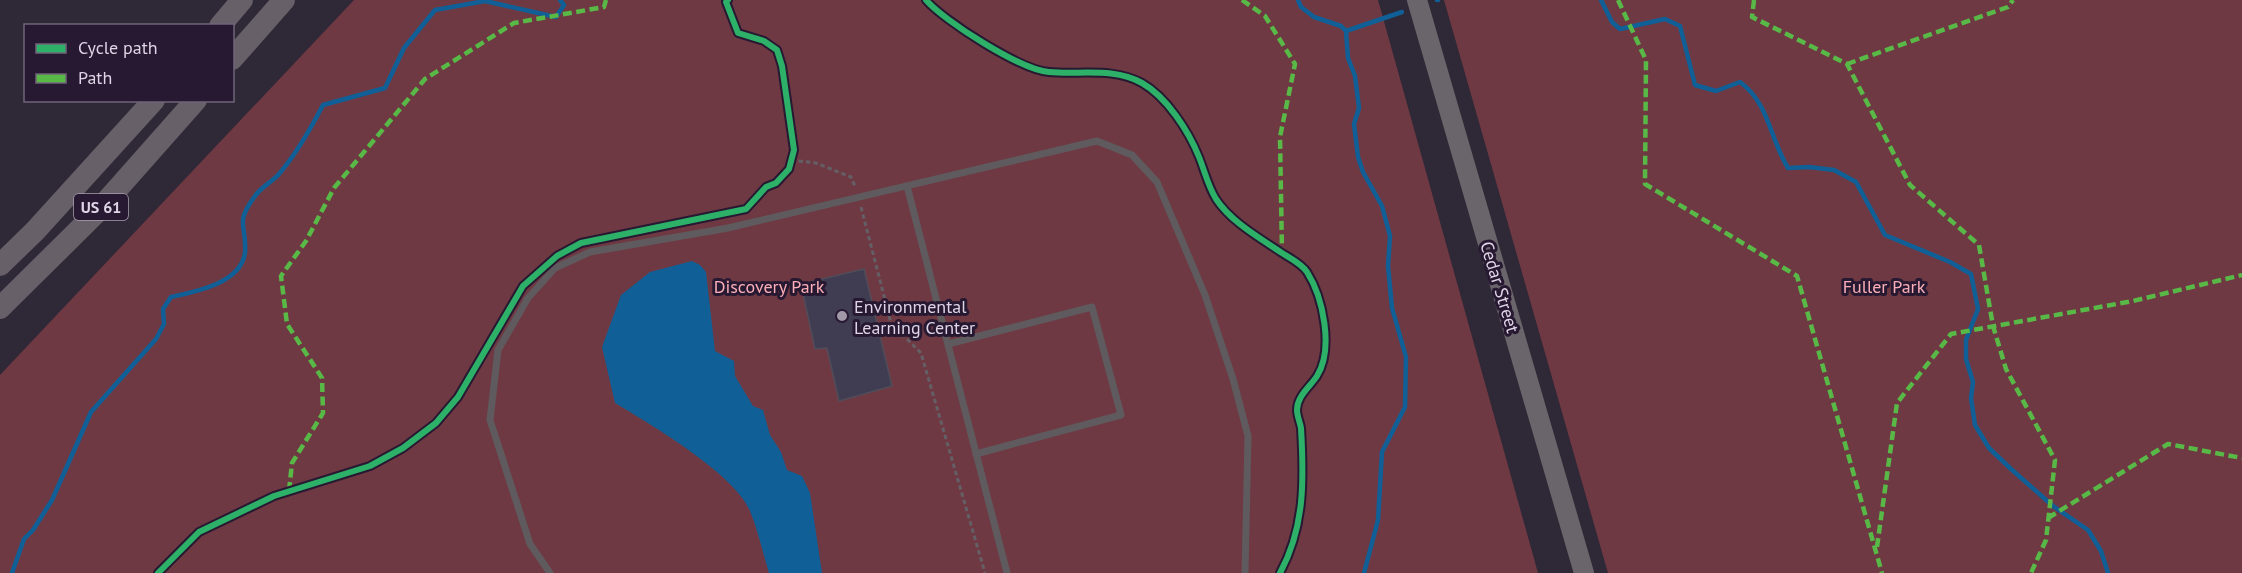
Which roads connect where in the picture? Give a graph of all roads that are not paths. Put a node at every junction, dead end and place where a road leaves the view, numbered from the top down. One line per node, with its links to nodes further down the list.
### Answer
1 (242, 0): 4 (highway)
2 (284, 0): 5 (highway)
3 (1417, 0): 16 (main road, Cedar Street)
4 (222, 24)
5 (234, 57)
6 (152, 102): 9 (highway, US 61)
7 (194, 102): 10 (highway, US 61)
8 (907, 186): 11 (lane); 13 (lane); 15 (lane)
9 (0, 264)
10 (0, 308)
11 (948, 344): 12 (lane); 12 (lane)
12 (976, 454): 14 (lane)
13 (550, 573)
14 (1007, 573)
15 (1245, 573)
16 (1584, 573)

